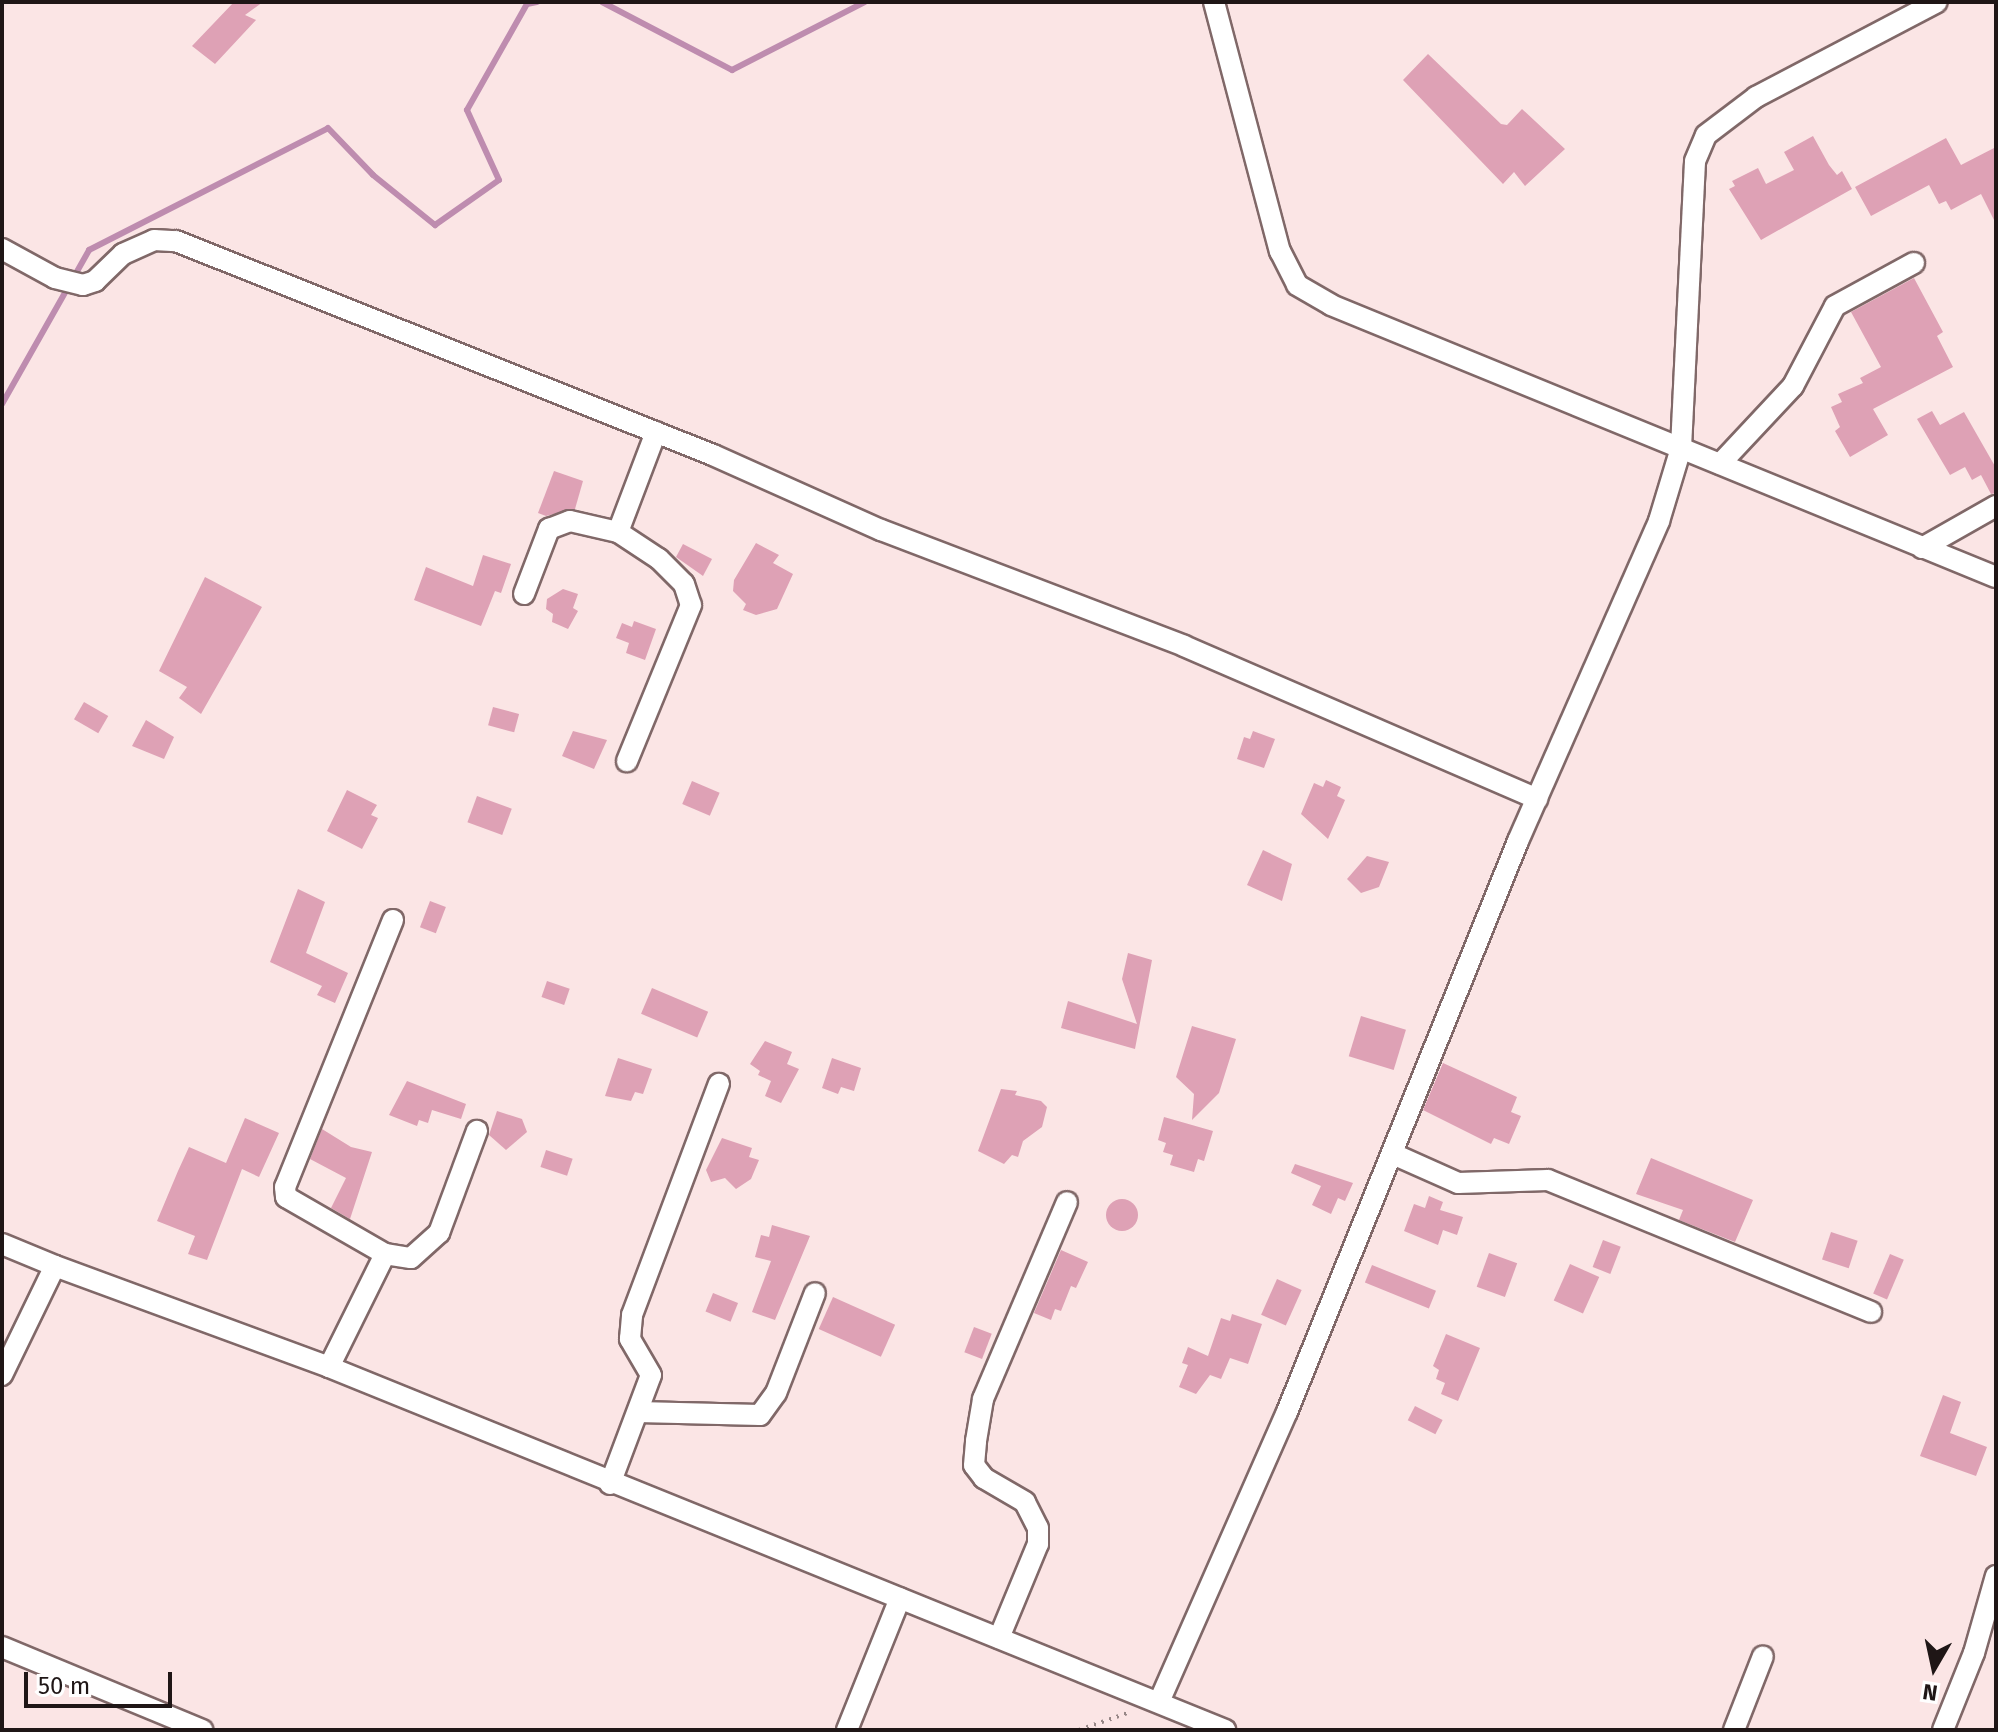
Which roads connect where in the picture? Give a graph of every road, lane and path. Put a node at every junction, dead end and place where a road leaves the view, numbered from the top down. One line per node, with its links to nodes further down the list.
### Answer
1 (1214, 2): 6 (street)
2 (1937, 2): 6 (street)
3 (2, 249): 5 (street)
4 (1914, 263): 7 (street)
5 (656, 432): 9 (street); 14 (street)
6 (1681, 448): 7 (street); 14 (street)
7 (1720, 464): 10 (street)
8 (1996, 506): 10 (street)
9 (618, 532): 12 (street); 13 (street)
10 (1922, 548): 11 (street)
11 (1996, 577)
12 (524, 594)
13 (627, 761)
14 (1537, 799): 18 (street)
15 (393, 920): 21 (street)
16 (719, 1084): 27 (street)
17 (477, 1131): 21 (street)
18 (1393, 1154): 24 (street); 34 (street)
19 (1067, 1202): 31 (street)
20 (2, 1244): 22 (street)
21 (385, 1254): 25 (street)
22 (55, 1266): 25 (street); 26 (street)
23 (815, 1293): 27 (street)
24 (1871, 1312)
25 (329, 1367): 28 (street)
26 (2, 1375)
27 (638, 1412): 28 (street)
28 (610, 1484): 30 (street)
29 (1996, 1576): 40 (street)
30 (900, 1598): 31 (street); 36 (street)
31 (999, 1638): 34 (street)
32 (2, 1647): 35 (street)
33 (1763, 1656): 39 (street)
34 (1159, 1702): 37 (path); 38 (street)
35 (202, 1730)
36 (847, 1730)
37 (1079, 1730)
38 (1225, 1730)
39 (1734, 1730)
40 (1943, 1730)

